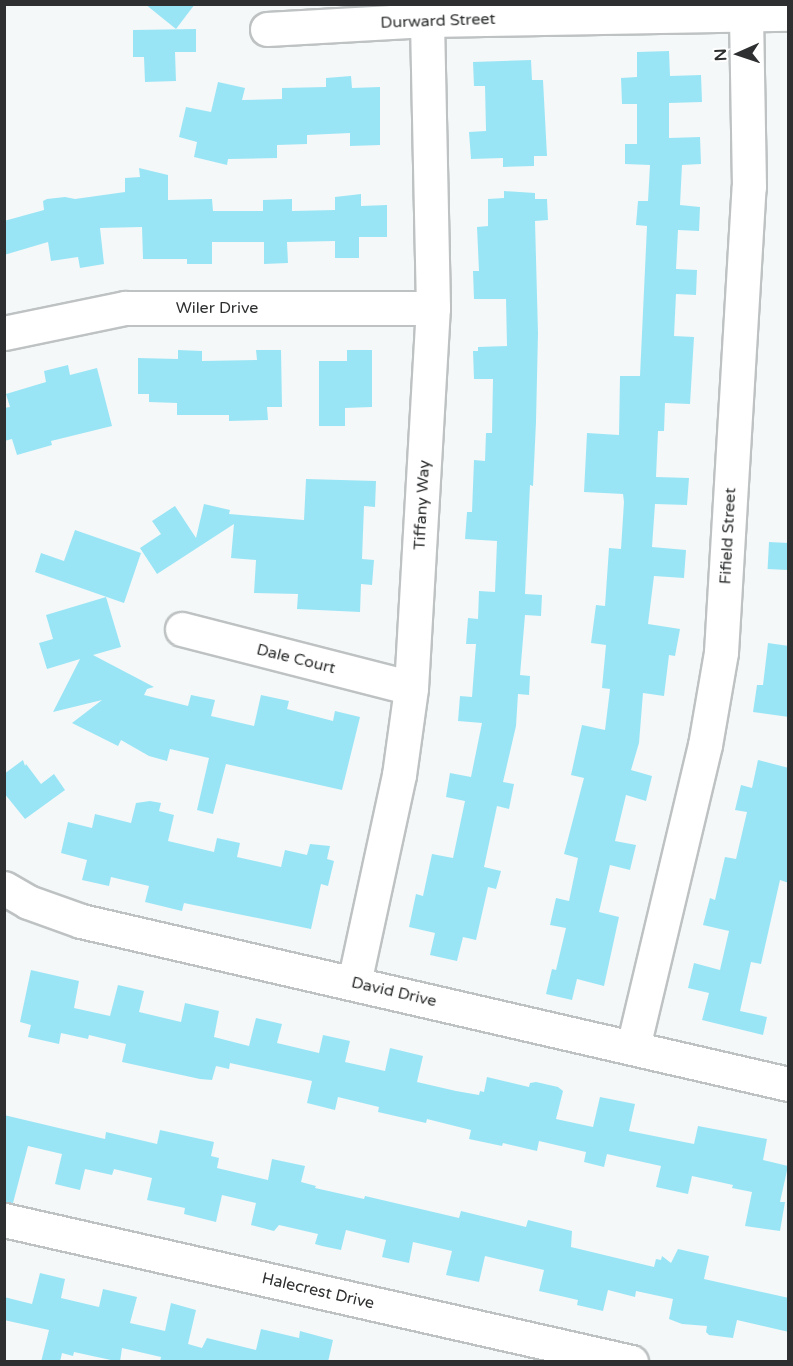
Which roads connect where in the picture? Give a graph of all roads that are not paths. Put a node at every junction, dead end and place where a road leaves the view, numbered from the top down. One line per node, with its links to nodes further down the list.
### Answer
1 (789, 14): 2 (street, Durward Street)
2 (746, 15): 3 (street, Durward Street); 11 (street, Fifield Street)
3 (428, 20): 4 (street, Durward Street); 5 (street, Tiffany Way)
4 (267, 29)
5 (433, 308): 6 (street, Wiler Drive); 8 (street, Tiffany Way)
6 (4, 333)
7 (182, 629): 8 (street, Dale Court)
8 (411, 688): 10 (street, Tiffany Way)
9 (4, 888): 10 (street, David Drive)
10 (354, 983): 11 (street, David Drive)
11 (633, 1047): 12 (street, David Drive)
12 (789, 1084)
13 (4, 1220): 14 (street, Halecrest Drive)
14 (631, 1362)

